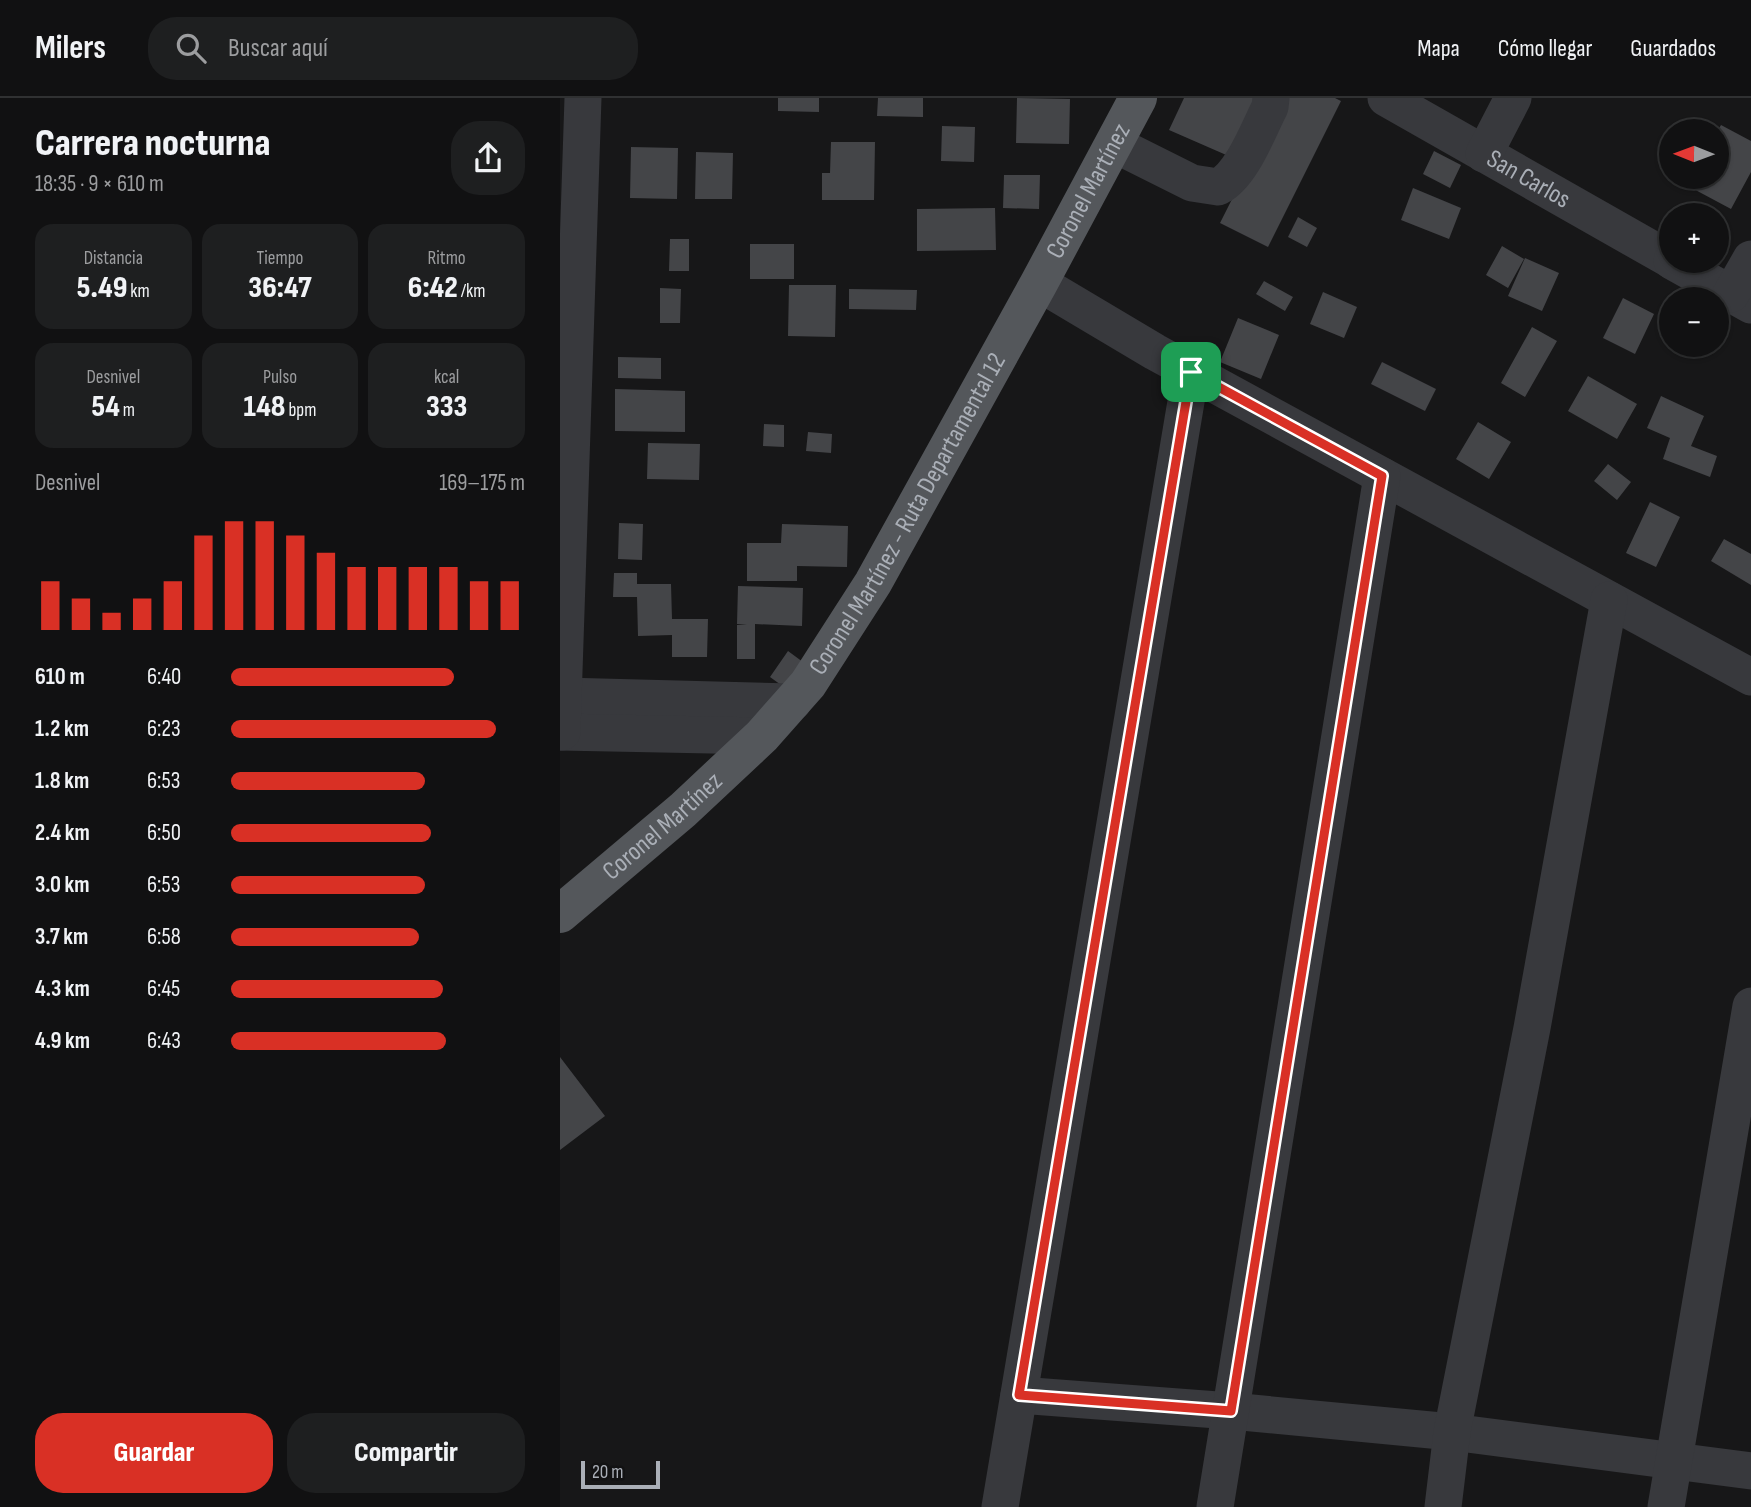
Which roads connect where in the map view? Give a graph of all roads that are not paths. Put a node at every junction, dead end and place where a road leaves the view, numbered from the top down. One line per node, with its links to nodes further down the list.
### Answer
1 (583, 98): 13 (street)
2 (1138, 98): 6 (main road, Coronel Martínez)
3 (1270, 98): 6 (street)
4 (1386, 98): 7 (street, San Carlos)
5 (1513, 98): 7 (street)
6 (1114, 144): 11 (main road, Coronel Martínez)
7 (1484, 154): 8 (street, San Carlos)
8 (1659, 254)
9 (1751, 259): 12 (street)
10 (1693, 273): 12 (street, San Carlos)
11 (1039, 283): 14 (street); 19 (main road, Coronel Martínez - Ruta Departamental 12)
12 (1741, 300)
13 (567, 368): 18 (street)
14 (1191, 372): 15 (street); 24 (street)
15 (1382, 476): 16 (street); 25 (street)
16 (1609, 600): 17 (street); 26 (street)
17 (1751, 677)
18 (563, 696): 19 (street); 20 (street)
19 (793, 702): 21 (main road, Coronel Martínez - Ruta Departamental 12)
20 (561, 732): 21 (street)
21 (762, 736): 22 (main road, Coronel Martínez)
22 (560, 914)
23 (1751, 1006): 27 (street)
24 (1019, 1395): 25 (street); 29 (street)
25 (1231, 1411): 26 (street); 30 (street)
26 (1452, 1432): 27 (street); 31 (street)
27 (1674, 1460): 28 (street); 32 (street)
28 (1751, 1471)
29 (1000, 1507)
30 (1215, 1507)
31 (1443, 1507)
32 (1666, 1507)

